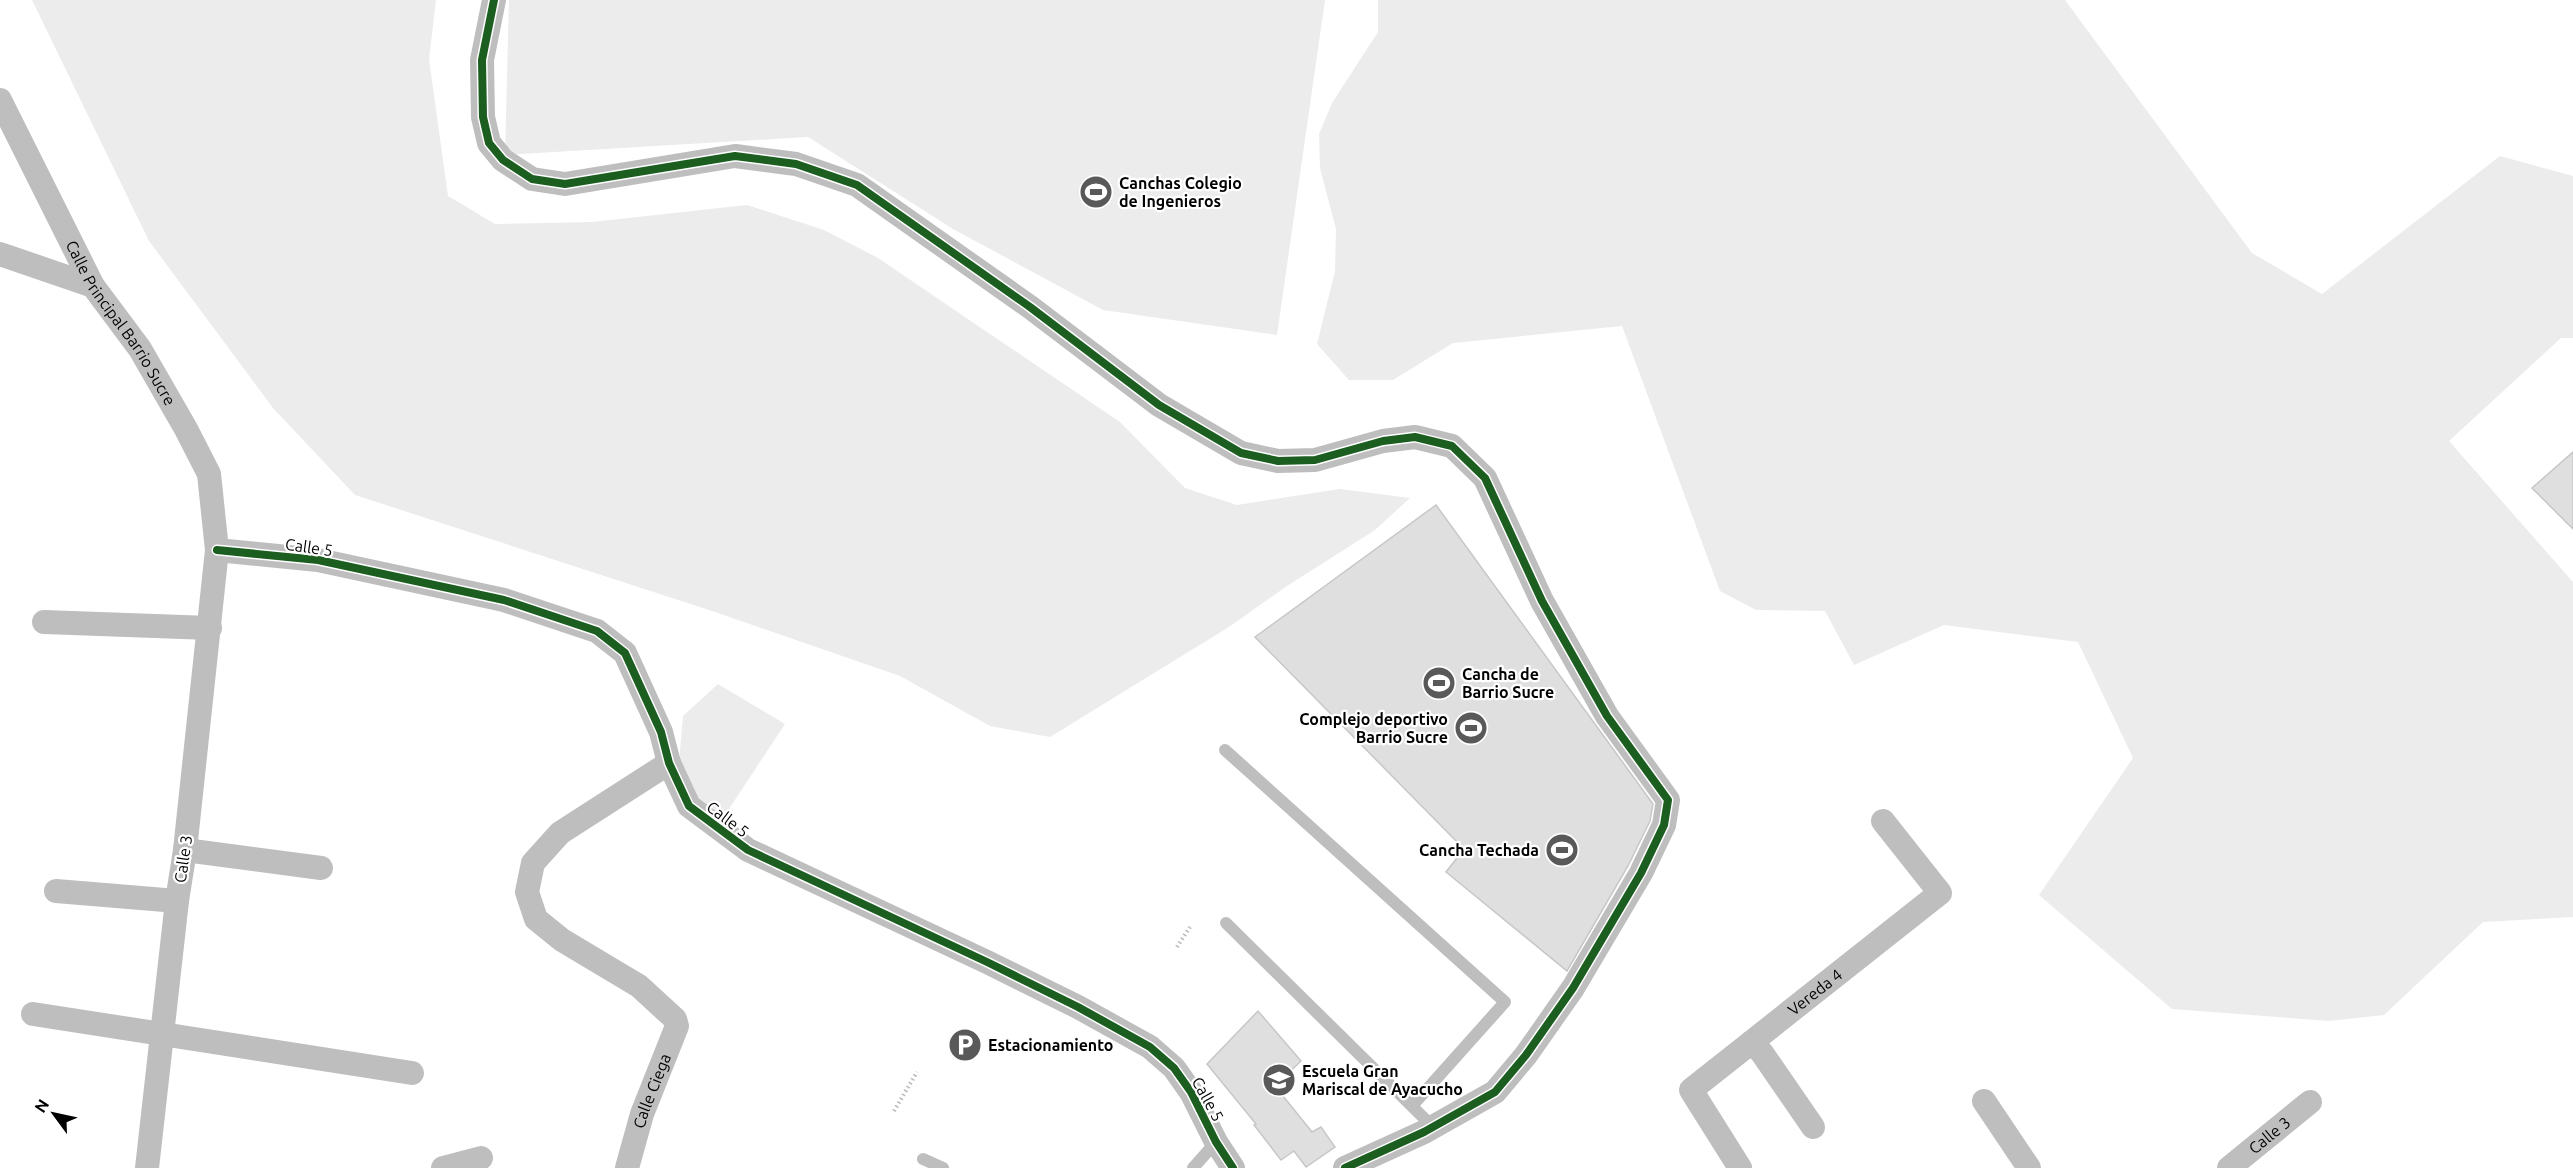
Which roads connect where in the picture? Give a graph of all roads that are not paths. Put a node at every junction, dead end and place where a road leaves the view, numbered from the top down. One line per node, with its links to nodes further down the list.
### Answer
1 (494, 0): 23 (street)
2 (0, 100): 4 (street, Calle Principal Barrio Sucre)
3 (0, 254): 4 (street)
4 (93, 286): 5 (street, Calle Principal Barrio Sucre)
5 (217, 550): 7 (street, Calle 3); 9 (street, Calle 5)
6 (44, 622): 7 (street)
7 (210, 628): 11 (street, Calle 3)
8 (1225, 750): 22 (lane)
9 (669, 763): 25 (street, Calle 5); 30 (street, Calle Ciega)
10 (1883, 820): 18 (street, Vereda 4)
11 (185, 850): 12 (street); 14 (street, Calle 3)
12 (321, 868)
13 (56, 891): 14 (street)
14 (177, 901): 17 (street, Calle 3)
15 (1226, 924): 22 (lane)
16 (33, 1014): 17 (street)
17 (161, 1036): 19 (street); 28 (street, Calle 3)
18 (1752, 1042): 24 (street); 35 (street, Vereda 4)
19 (412, 1074)
20 (1984, 1101): 36 (street)
21 (2310, 1102): 37 (street, Calle 3)
22 (1412, 1106): 23 (lane)
23 (1433, 1127): 34 (street)
24 (1813, 1127)
25 (1216, 1142): 32 (lane); 33 (street, Calle 5)
26 (481, 1158): 29 (street)
27 (923, 1159): 31 (lane)
28 (147, 1168)
29 (444, 1168)
30 (627, 1168)
31 (943, 1168)
32 (1193, 1168)
33 (1233, 1168)
34 (1345, 1168)
35 (1740, 1168)
36 (2029, 1168)
37 (2229, 1168)

